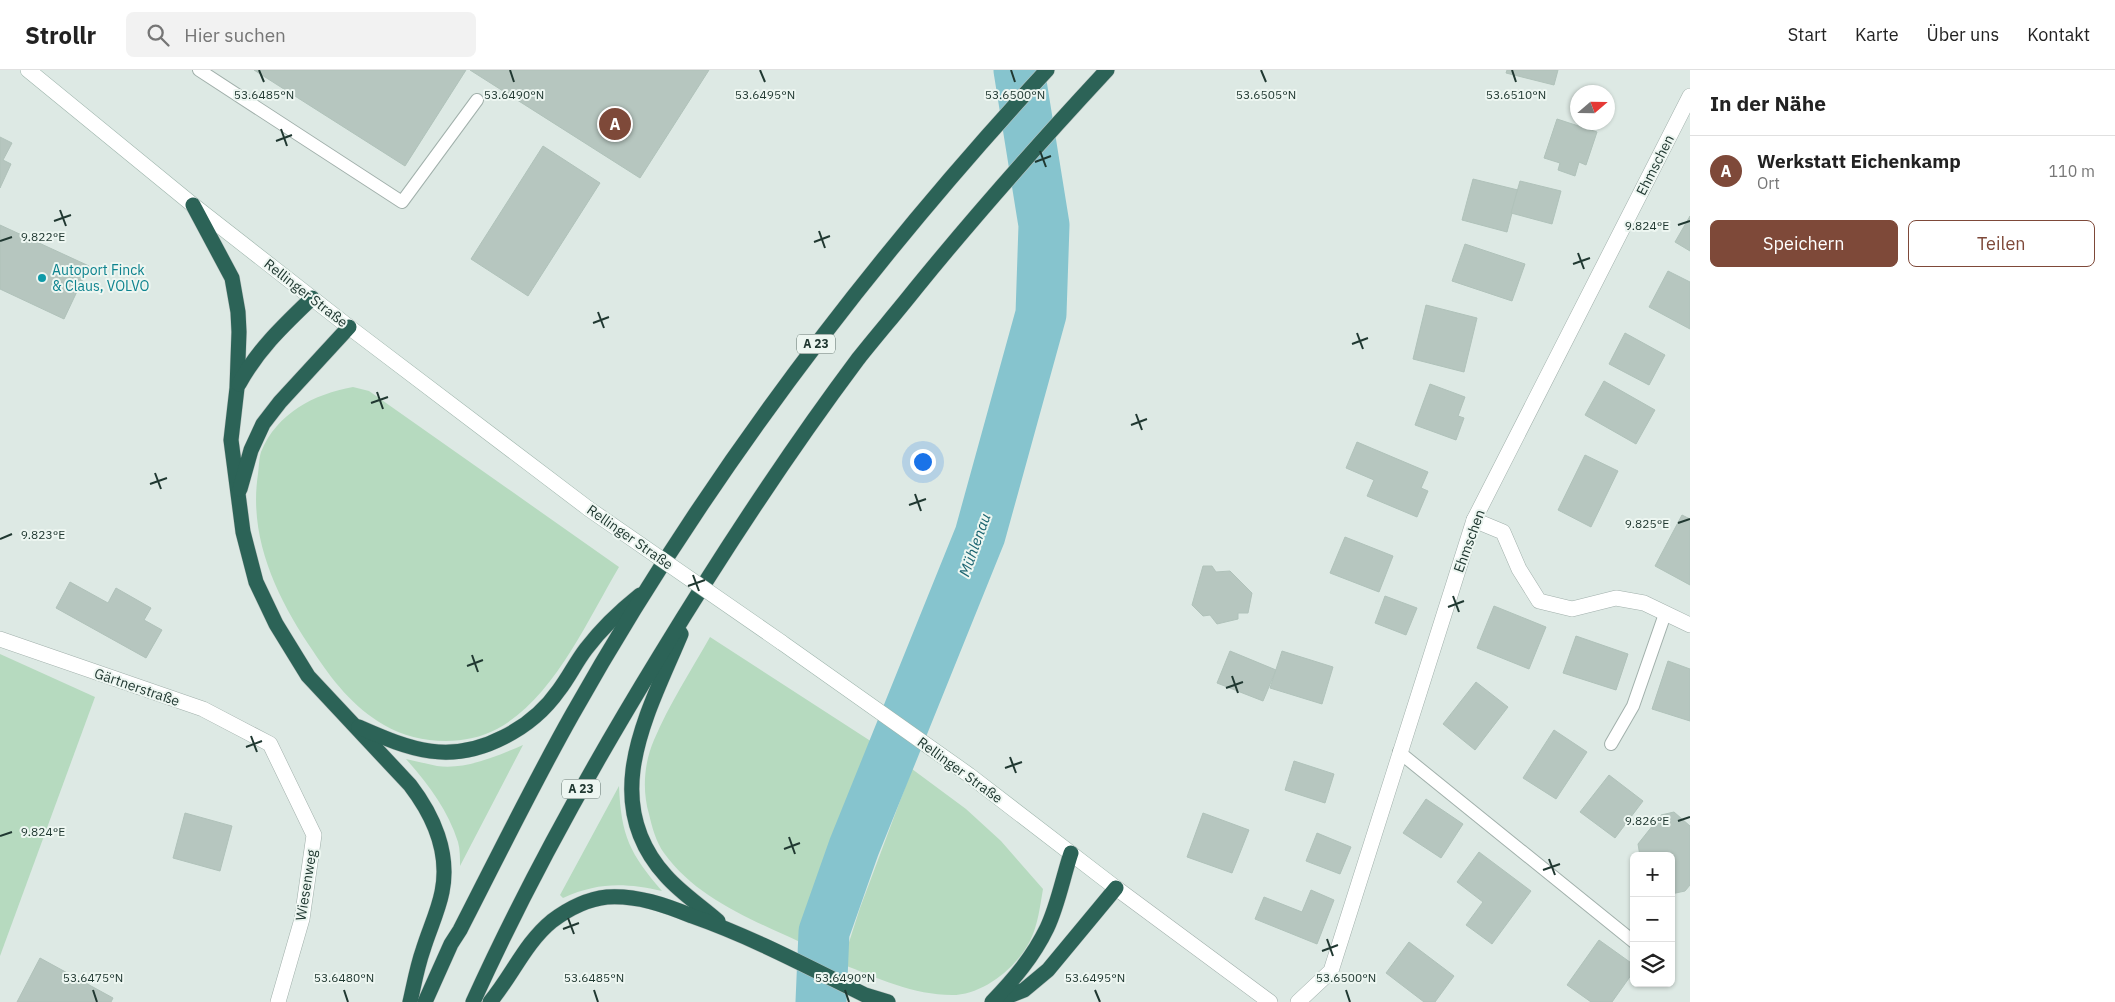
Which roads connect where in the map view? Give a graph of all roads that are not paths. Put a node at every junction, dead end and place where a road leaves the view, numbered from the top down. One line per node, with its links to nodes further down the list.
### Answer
1 (28, 70): 7 (street, Rellinger Straße)
2 (199, 70): 6 (lane)
3 (1047, 70): 14 (highway, A 23)
4 (1107, 70): 13 (highway, A 23)
5 (1690, 96): 12 (street, Ehmschen)
6 (478, 100)
7 (193, 205): 8 (street, Rellinger Straße); 10 (highway)
8 (312, 298): 9 (street, Rellinger Straße); 10 (highway)
9 (349, 327): 11 (highway); 22 (street, Rellinger Straße, bridge)
10 (236, 388): 11 (highway)
11 (238, 495): 18 (highway)
12 (1474, 520): 15 (street); 21 (street, Ehmschen)
13 (703, 584): 24 (highway); 29 (highway, A 23)
14 (648, 589): 18 (highway); 28 (highway, A 23)
15 (1665, 614): 16 (street); 20 (lane)
16 (1690, 625)
17 (0, 639): 19 (street, Gärtnerstraße)
18 (351, 723): 27 (highway)
19 (270, 744): 26 (street, Wiesenweg)
20 (1611, 744)
21 (1399, 752): 25 (lane); 34 (street, Ehmschen)
22 (1070, 853): 23 (street, Rellinger Straße); 32 (highway)
23 (1116, 888): 32 (highway); 33 (street, Rellinger Straße)
24 (727, 928): 30 (highway); 31 (highway)
25 (1630, 939)
26 (278, 1002)
27 (410, 1002)
28 (425, 1002)
29 (473, 1002)
30 (490, 1002)
31 (888, 1002)
32 (993, 1002)
33 (1270, 1002)
34 (1298, 1002)

